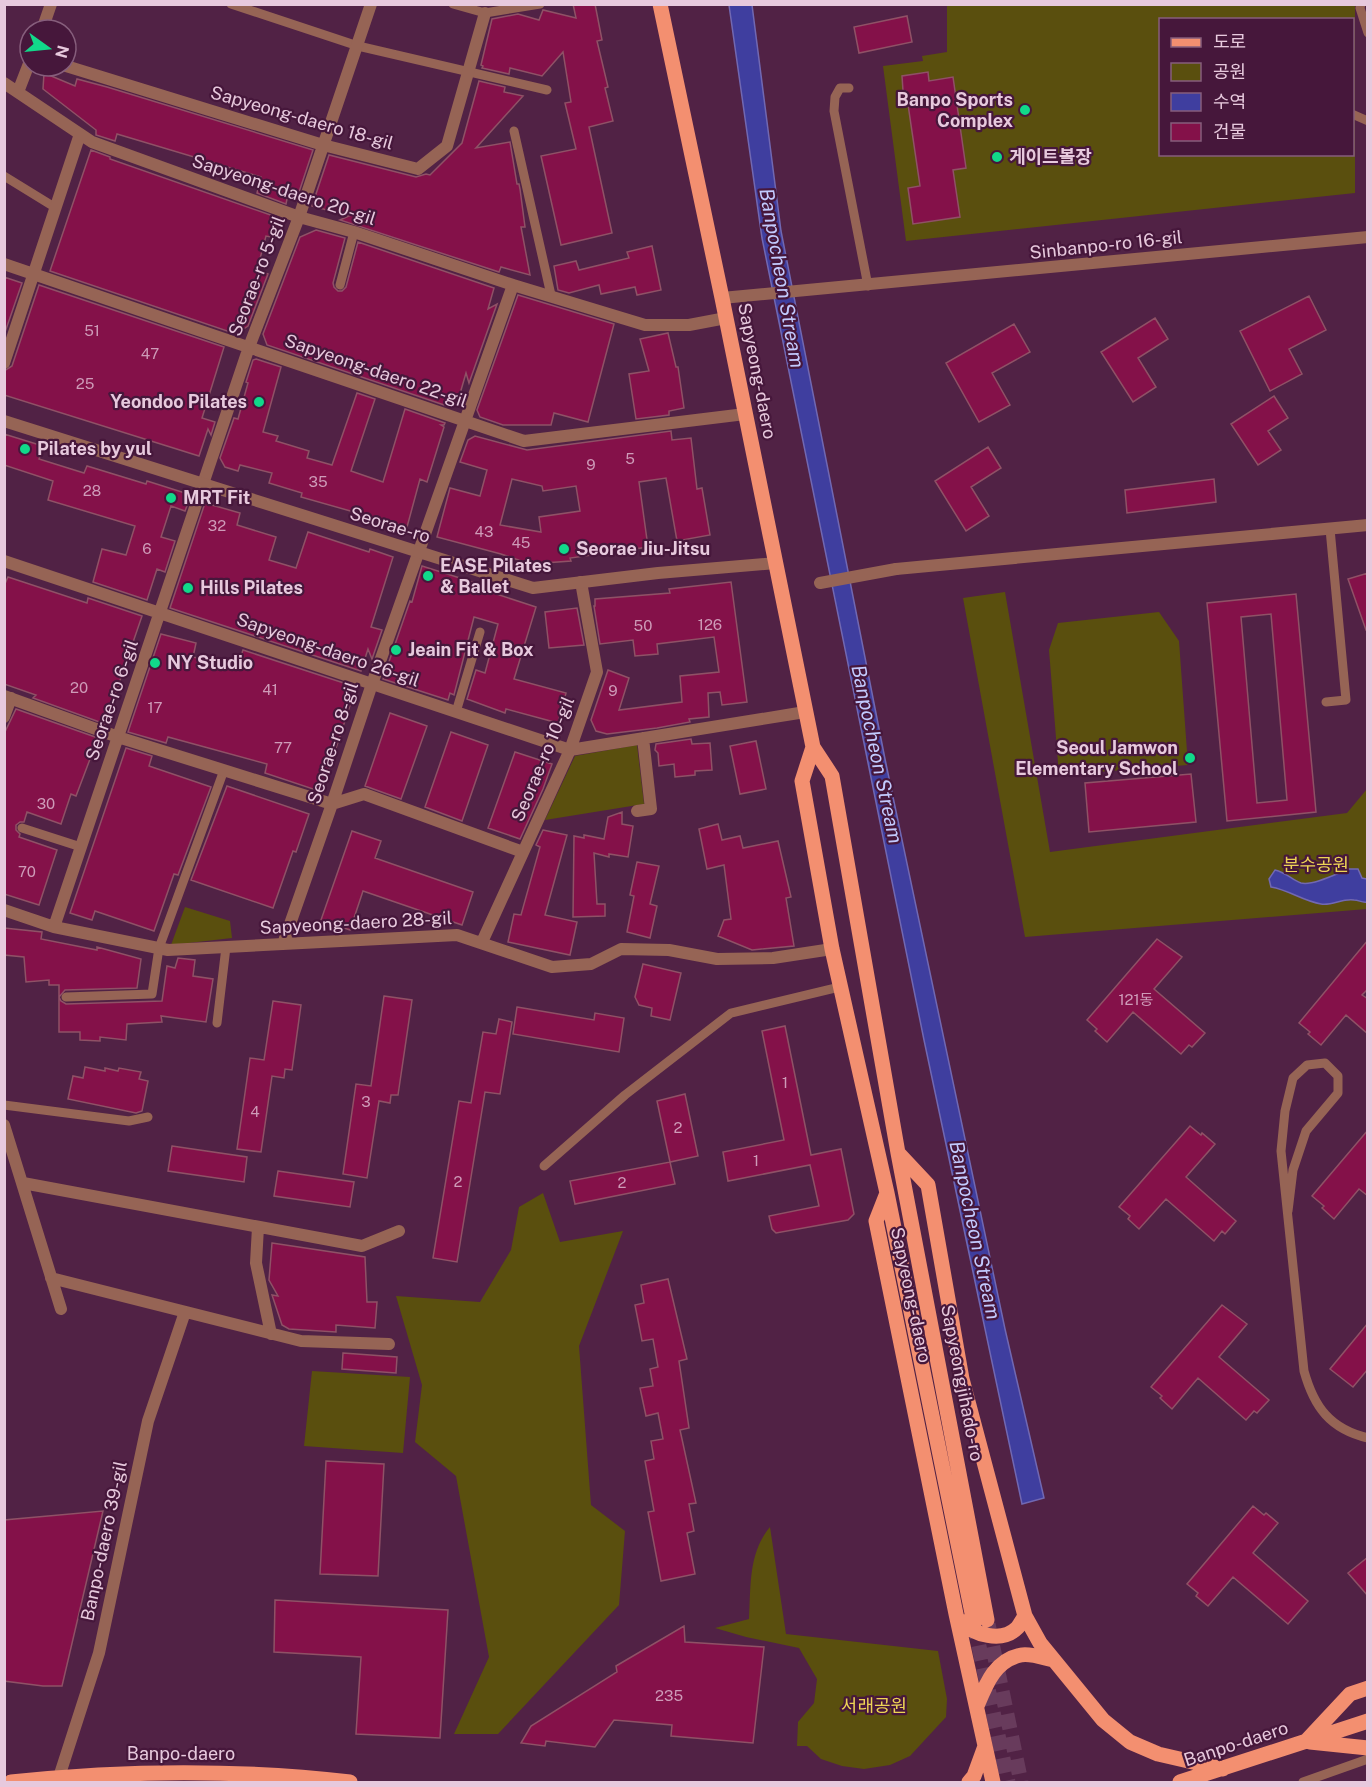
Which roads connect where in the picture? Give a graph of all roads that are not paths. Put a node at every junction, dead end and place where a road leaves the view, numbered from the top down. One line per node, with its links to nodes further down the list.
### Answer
1 (231, 4): 9 (lane)
2 (371, 4): 9 (street, Seorae-ro 5-gil)
3 (453, 4): 7 (lane)
4 (540, 4): 7 (lane)
5 (660, 4): 33 (main road, Sapyeong-daero)
6 (1361, 4): 8 (lane)
7 (485, 13): 11 (street, Sapyeong-daero 18-gil)
8 (1368, 33)
9 (358, 46): 11 (lane); 21 (street, Seorae-ro 5-gil)
10 (78, 70): 21 (street, Sapyeong-daero 18-gil)
11 (468, 71): 15 (lane); 21 (street, Sapyeong-daero 18-gil)
12 (23, 78): 16 (street)
13 (4, 83): 16 (street, Sapyeong-daero 20-gil)
14 (849, 88): 31 (lane)
15 (547, 90)
16 (18, 92): 20 (street, Sapyeong-daero 20-gil)
17 (1354, 114): 18 (lane)
18 (1368, 121)
19 (514, 130): 32 (lane)
20 (80, 134): 23 (street); 24 (street, Sapyeong-daero 20-gil)
21 (323, 144): 24 (street, Seorae-ro 5-gil)
22 (4, 176): 23 (lane)
23 (56, 208): 28 (street)
24 (299, 217): 25 (street, Sapyeong-daero 20-gil); 35 (street, Seorae-ro 5-gil)
25 (354, 232): 29 (lane); 30 (street, Sapyeong-daero 20-gil)
26 (1368, 237): 31 (street, Sinbanpo-ro 16-gil)
27 (4, 264): 28 (street, Sapyeong-daero 22-gil)
28 (34, 275): 35 (street, Sapyeong-daero 22-gil); 36 (street)
29 (340, 285)
30 (513, 285): 32 (street, Sapyeong-daero 20-gil); 39 (street, Seorae-ro 8-gil)
31 (868, 286): 33 (street, Sinbanpo-ro 16-gil)
32 (551, 295): 34 (street, Sapyeong-daero 20-gil)
33 (722, 298): 34 (main road, Sapyeong-daero)
34 (726, 318): 37 (main road, Sapyeong-daero)
35 (249, 347): 39 (street, Sapyeong-daero 22-gil); 40 (street, Seorae-ro 5-gil)
36 (4, 363)
37 (745, 414): 39 (street, Sapyeong-daero 22-gil); 45 (main road, Sapyeong-daero)
38 (4, 421): 40 (street, Seorae-ro)
39 (465, 421): 43 (street, Seorae-ro 8-gil)
40 (204, 485): 43 (street, Seorae-ro); 48 (street, Seorae-ro 6-gil)
41 (1368, 525): 42 (street)
42 (1330, 529): 47 (street); 52 (lane)
43 (418, 553): 46 (street, Seorae-ro); 50 (street, Seorae-ro 8-gil)
44 (4, 561): 48 (street, Sapyeong-daero 26-gil)
45 (776, 563): 46 (street, Seorae-ro); 54 (main road, Sapyeong-daero)
46 (581, 582): 59 (street, Seorae-ro 10-gil)
47 (820, 583)
48 (160, 613): 50 (street, Sapyeong-daero 26-gil); 56 (street, Seorae-ro 6-gil)
49 (480, 632): 53 (lane)
50 (372, 684): 53 (street, Sapyeong-daero 26-gil); 61 (street, Seorae-ro 8-gil)
51 (8, 697): 55 (street); 56 (street)
52 (1326, 702)
53 (456, 712): 59 (street, Sapyeong-daero 26-gil)
54 (806, 712): 57 (street, Sapyeong-daero 26-gil); 58 (main road, Sapyeong-daero)
55 (4, 717)
56 (118, 737): 60 (street); 64 (street, Seorae-ro 6-gil)
57 (644, 738): 59 (street, Sapyeong-daero 26-gil); 62 (street)
58 (813, 747): 72 (main road, Sapyeong-daero); 79 (main road, Sapyeong-daero)
59 (570, 750): 65 (street, Seorae-ro 10-gil)
60 (224, 771): 61 (street); 71 (lane)
61 (332, 804): 65 (street); 69 (street, Seorae-ro 8-gil)
62 (637, 812)
63 (22, 828): 64 (lane)
64 (81, 847): 67 (street, Seorae-ro 6-gil)
65 (523, 852): 68 (street, Seorae-ro 10-gil)
66 (4, 910): 67 (street, Sapyeong-daero 28-gil)
67 (54, 927): 71 (street, Sapyeong-daero 28-gil)
68 (482, 942): 69 (street, Sapyeong-daero 28-gil); 72 (street, Sapyeong-daero 28-gil)
69 (282, 944): 70 (street, Sapyeong-daero 28-gil)
70 (226, 947): 71 (street, Sapyeong-daero 28-gil); 75 (lane)
71 (159, 948): 74 (lane)
72 (832, 949): 73 (main road, Sapyeong-daero)
73 (839, 987): 80 (lane); 82 (main road, Sapyeong-daero)
74 (66, 997)
75 (217, 1023)
76 (4, 1105): 77 (lane)
77 (148, 1117)
78 (4, 1125): 81 (street)
79 (898, 1153): 82 (main road, Sapyeongjihado-ro); 93 (main road)
80 (544, 1166)
81 (23, 1183): 84 (street); 86 (street)
82 (887, 1194): 92 (main road, Sapyeong-daero)
83 (1288, 1211): 83 (lane); 91 (lane)
84 (258, 1227): 85 (street); 89 (street)
85 (399, 1231)
86 (51, 1278): 87 (street); 88 (street)
87 (61, 1309)
88 (185, 1312): 89 (street); 103 (street, Banpo-daero 39-gil)
89 (271, 1334): 90 (street)
90 (389, 1344)
91 (1368, 1438)
92 (956, 1614): 93 (main road); 96 (main road, Sapyeong-daero)
93 (1025, 1616): 94 (main road)
94 (1053, 1660): 96 (main road); 102 (main road)
95 (1368, 1688): 98 (main road, Banpo-daero)
96 (977, 1706): 99 (main road, Sapyeong-daero)
97 (1368, 1721): 98 (main road)
98 (1305, 1742): 100 (main road, Banpo-daero); 102 (main road, Banpo-daero)
99 (985, 1746): 106 (main road); 107 (main road, Sapyeong-daero)
100 (1368, 1748)
101 (1368, 1759): 110 (lane)
102 (1222, 1769): 108 (main road, Banpo-daero); 109 (main road)
103 (59, 1778): 104 (main road, Banpo-daero); 105 (main road, Banpo-daero)
104 (10, 1782)
105 (350, 1782)
106 (969, 1782)
107 (993, 1782)
108 (1180, 1782)
109 (1207, 1782)
110 (1303, 1782)

